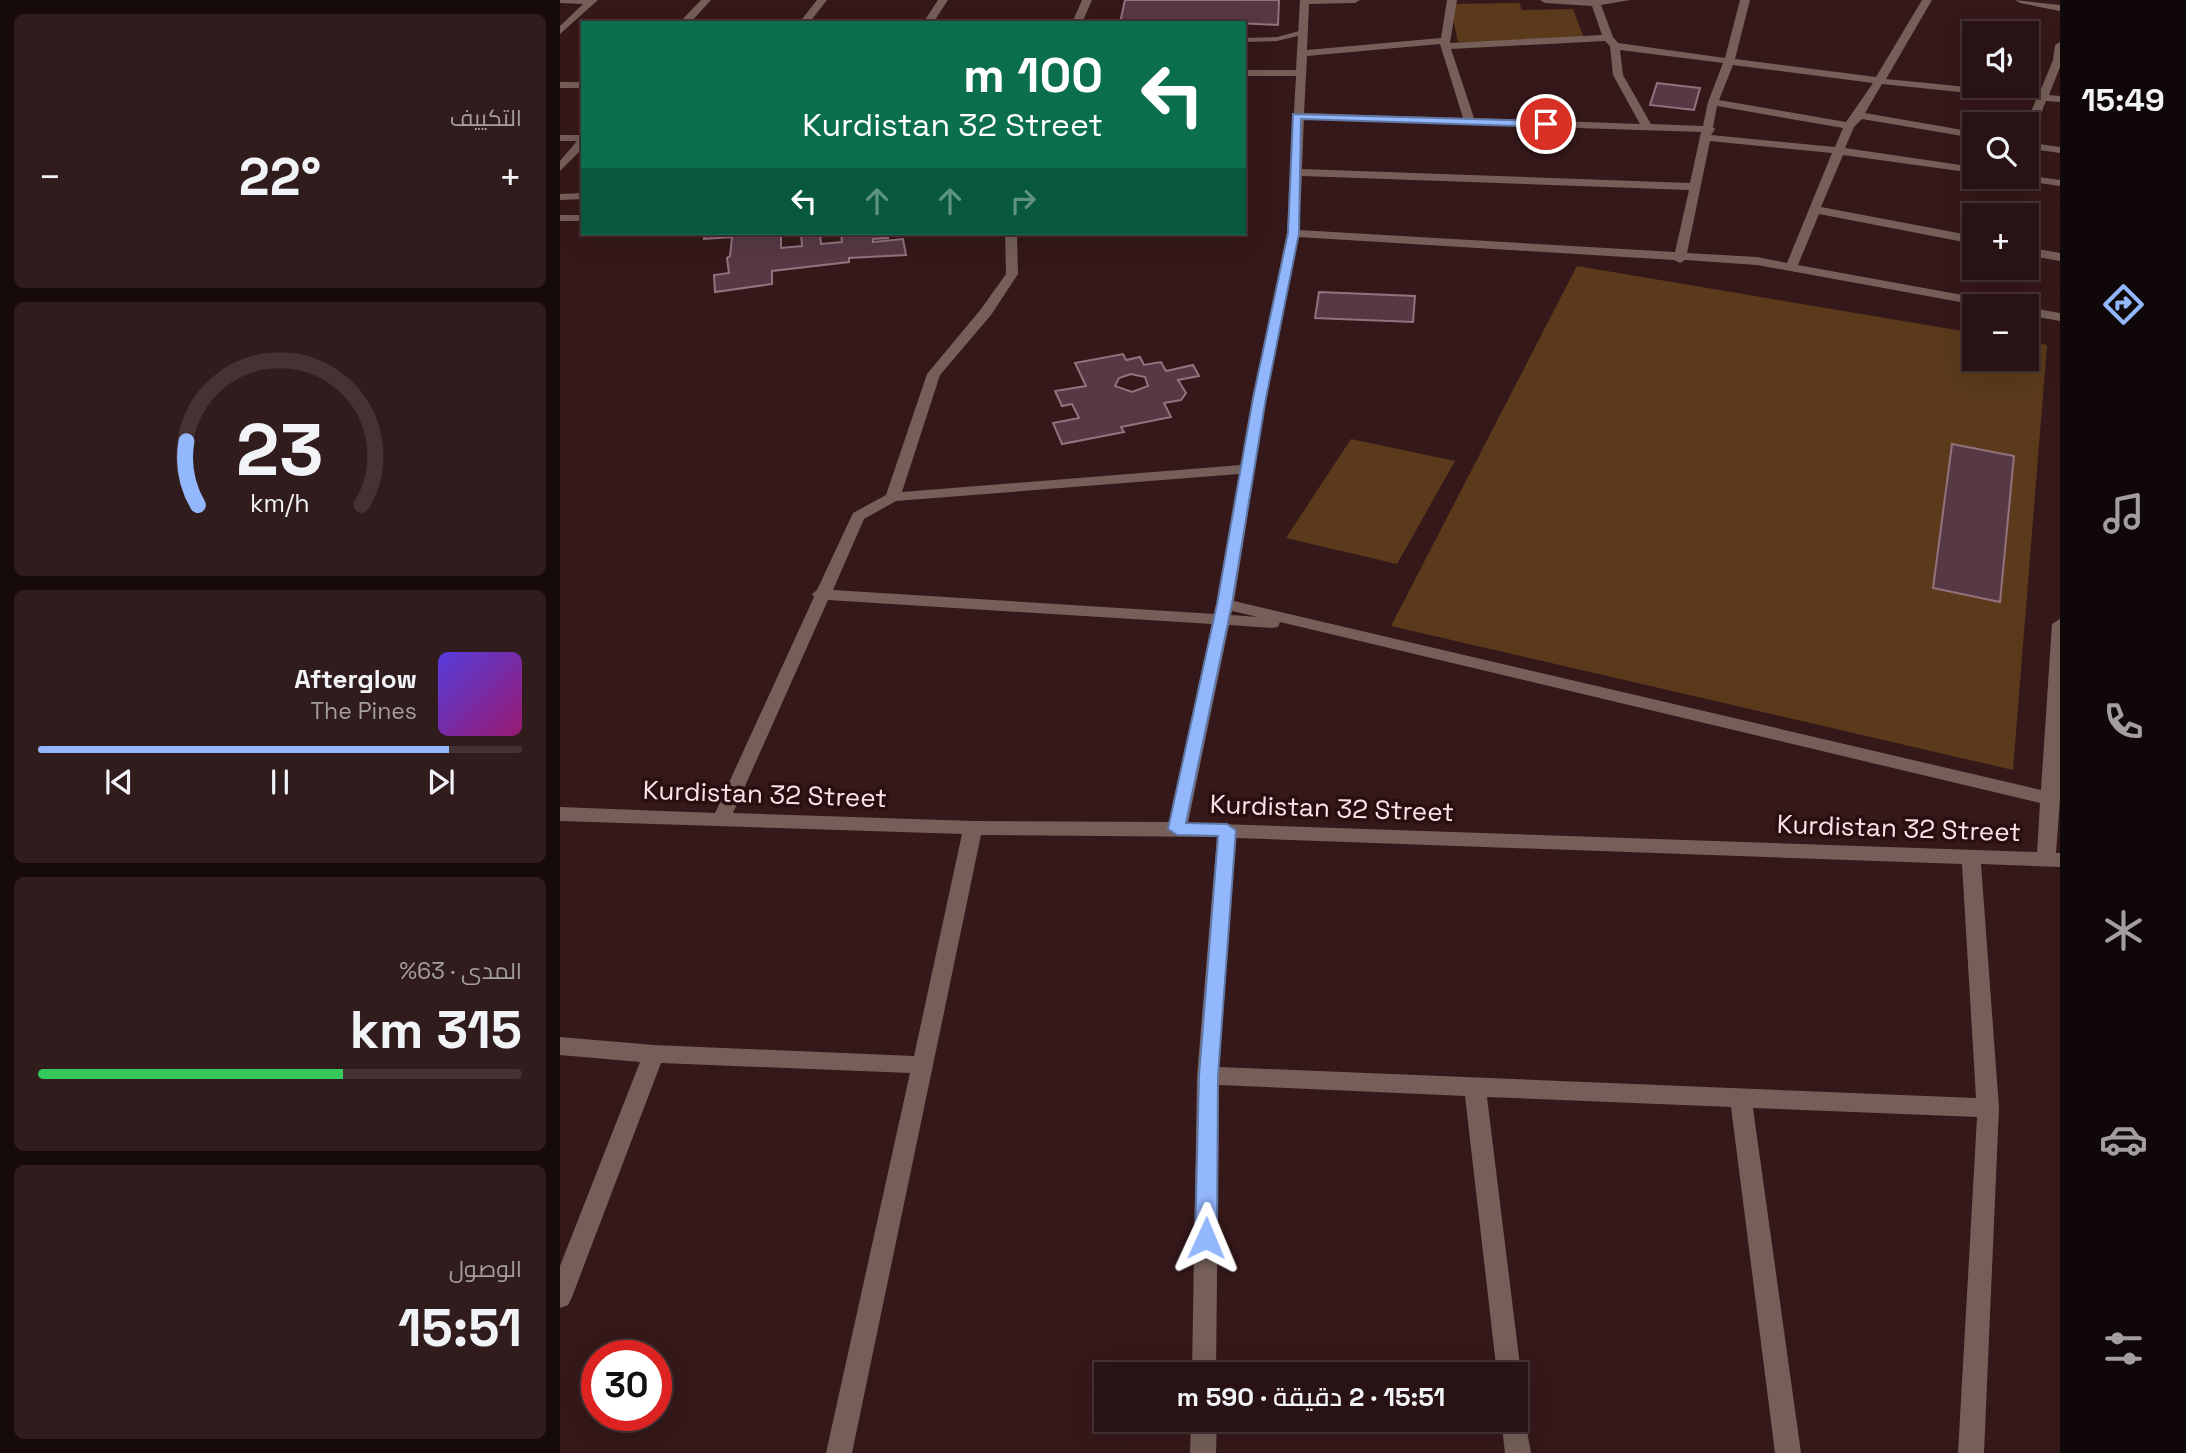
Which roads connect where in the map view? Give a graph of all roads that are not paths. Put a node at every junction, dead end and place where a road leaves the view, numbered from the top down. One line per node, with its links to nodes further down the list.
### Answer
1 (560, 0): 13 (street)
2 (706, 0): 17 (street)
3 (822, 0): 18 (street)
4 (943, 0): 19 (street)
5 (1087, 0): 20 (street)
6 (1355, 0): 14 (street)
7 (1452, 0): 25 (street)
8 (1545, 0): 15 (street)
9 (1625, 0): 15 (street)
10 (1745, 0): 28 (street)
11 (1927, 0): 31 (street)
12 (2020, 0): 16 (street)
13 (592, 1): 21 (street)
14 (1305, 1): 22 (street)
15 (1596, 3): 24 (street)
16 (2060, 8)
17 (686, 21)
18 (806, 21)
19 (929, 21)
20 (1078, 21)
21 (560, 31)
22 (1303, 32): 23 (lane); 27 (street)
23 (1246, 40)
24 (1612, 42): 25 (street); 28 (street); 42 (street)
25 (1445, 44): 27 (street); 40 (street)
26 (2060, 45): 34 (street)
27 (1301, 54): 30 (street)
28 (1728, 61): 31 (street); 36 (street)
29 (1246, 72): 30 (street)
30 (1300, 72): 39 (street)
31 (1880, 81): 34 (street); 38 (street)
32 (560, 85): 33 (street)
33 (581, 85)
34 (2041, 96): 35 (street); 37 (street)
35 (2060, 99)
36 (1713, 102): 41 (street); 44 (street)
37 (2035, 112)
38 (1859, 115): 41 (street); 43 (street)
39 (1297, 116): 40 (street); 52 (street)
40 (1469, 122): 42 (street)
41 (1849, 126): 49 (street)
42 (1647, 127): 44 (street)
43 (1962, 133)
44 (1709, 134): 49 (street); 55 (street)
45 (560, 138): 46 (street)
46 (581, 145): 50 (street)
47 (2039, 147): 48 (street)
48 (2060, 150)
49 (1841, 151): 51 (street); 58 (street)
50 (560, 168)
51 (1962, 168)
52 (1296, 172): 55 (street); 61 (street)
53 (2039, 180): 54 (street)
54 (2060, 183)
55 (1693, 187): 66 (street)
56 (581, 196): 57 (street)
57 (560, 197)
58 (1816, 210): 63 (street); 67 (street)
59 (560, 218): 60 (lane)
60 (581, 218)
61 (1293, 233): 66 (street); 71 (street)
62 (1011, 235): 72 (street)
63 (1962, 238)
64 (2039, 253): 65 (street)
65 (2060, 257)
66 (1680, 259): 67 (street)
67 (1791, 267): 68 (street)
68 (1962, 299)
69 (2039, 313): 70 (street)
70 (2060, 317)
71 (1247, 469): 72 (street); 74 (street)
72 (893, 497): 73 (street)
73 (820, 594): 74 (street); 78 (street)
74 (1223, 612): 76 (street); 80 (street)
75 (2060, 624): 76 (street)
76 (2051, 799): 83 (street)
77 (560, 814): 78 (street, Kurdistan 32 Street)
78 (722, 818): 79 (street, Kurdistan 32 Street)
79 (973, 828): 80 (street, Kurdistan 32 Street); 86 (street)
80 (1177, 829): 81 (street, Kurdistan 32 Street)
81 (1227, 830): 82 (street, Kurdistan 32 Street); 87 (street)
82 (1971, 857): 83 (street, Kurdistan 32 Street); 90 (street)
83 (2053, 860)
84 (560, 1045): 85 (street)
85 (654, 1054): 86 (street); 91 (street)
86 (920, 1065): 96 (street)
87 (1208, 1076): 88 (street); 92 (street)
88 (1475, 1087): 89 (street); 93 (street)
89 (1741, 1098): 90 (street); 99 (street)
90 (1989, 1108): 100 (street)
91 (560, 1297)
92 (1204, 1362)
93 (1508, 1362)
94 (1204, 1432): 97 (street)
95 (1516, 1432): 98 (street)
96 (839, 1453)
97 (1203, 1453)
98 (1518, 1453)
99 (1788, 1453)
100 (1971, 1453)

